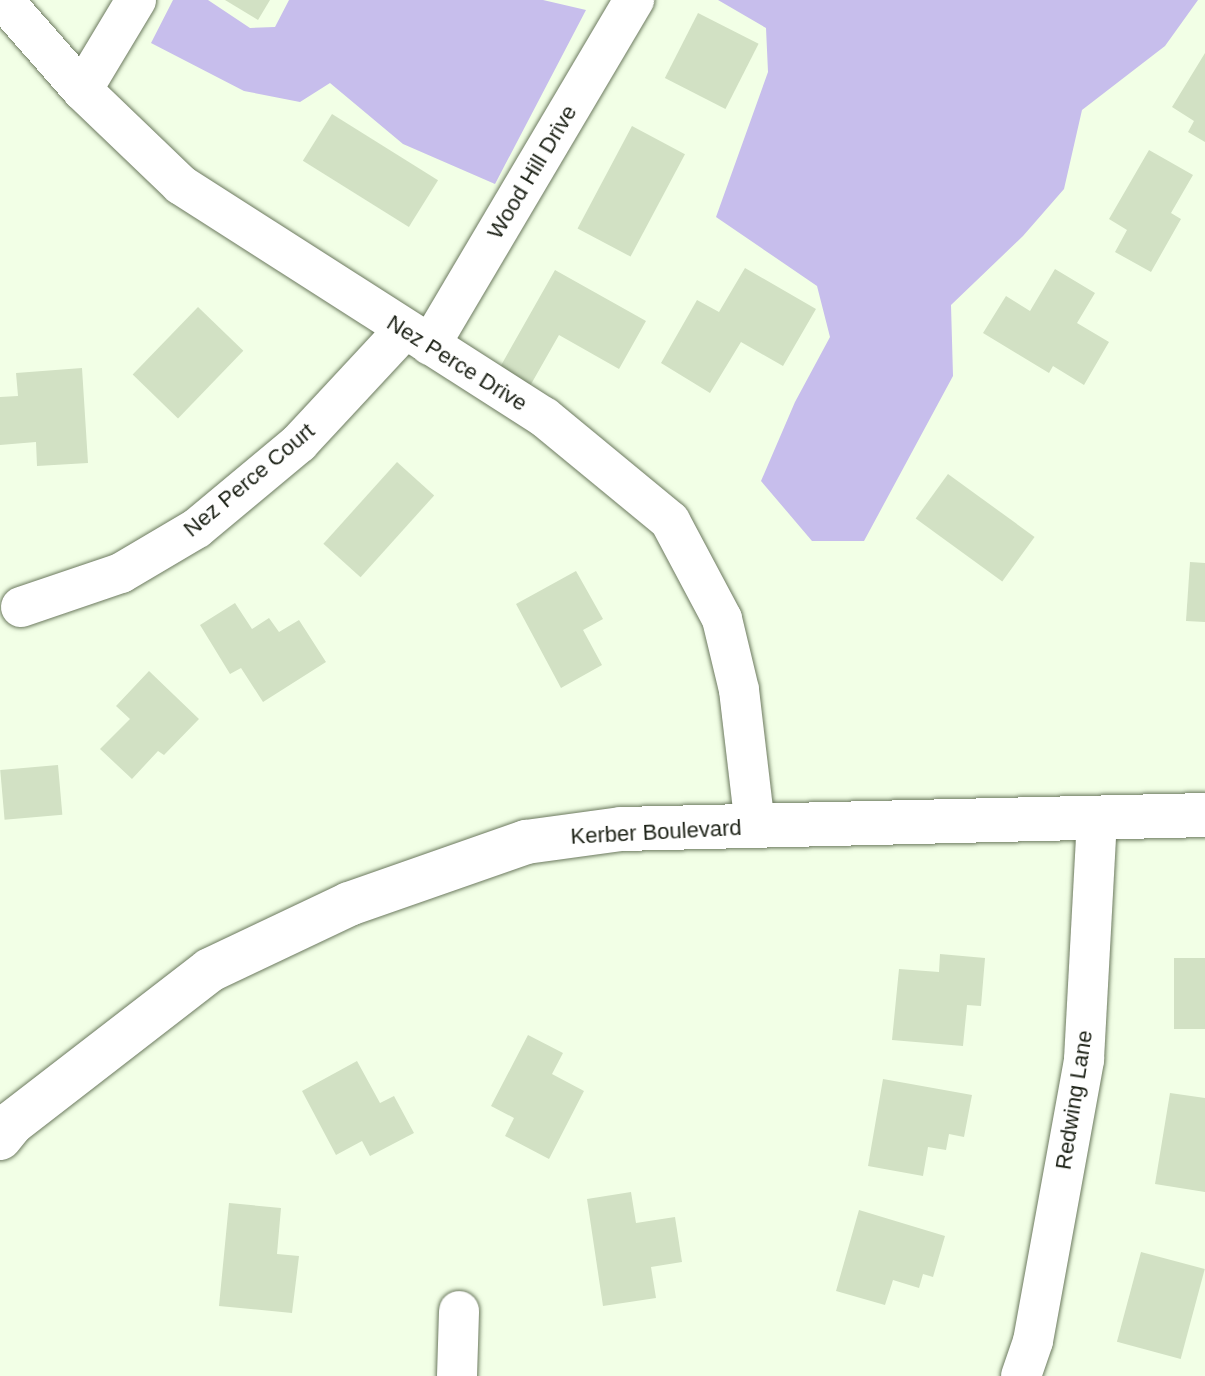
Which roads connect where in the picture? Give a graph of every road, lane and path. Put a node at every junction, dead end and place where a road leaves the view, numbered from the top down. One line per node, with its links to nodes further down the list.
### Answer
1 (3, 0): 4 (street, Nez Perce Drive)
2 (136, 0): 4 (street)
3 (634, 0): 5 (street, Wood Hill Drive)
4 (82, 90): 5 (street, Nez Perce Drive)
5 (417, 338): 6 (street, Nez Perce Court); 9 (street, Nez Perce Drive)
6 (21, 607)
7 (1205, 815): 8 (street, Kerber Boulevard)
8 (1097, 819): 9 (street, Kerber Boulevard); 13 (street, Redwing Lane)
9 (755, 826): 10 (street, Kerber Boulevard)
10 (0, 1138)
11 (459, 1311): 12 (street)
12 (457, 1376)
13 (1021, 1376)

